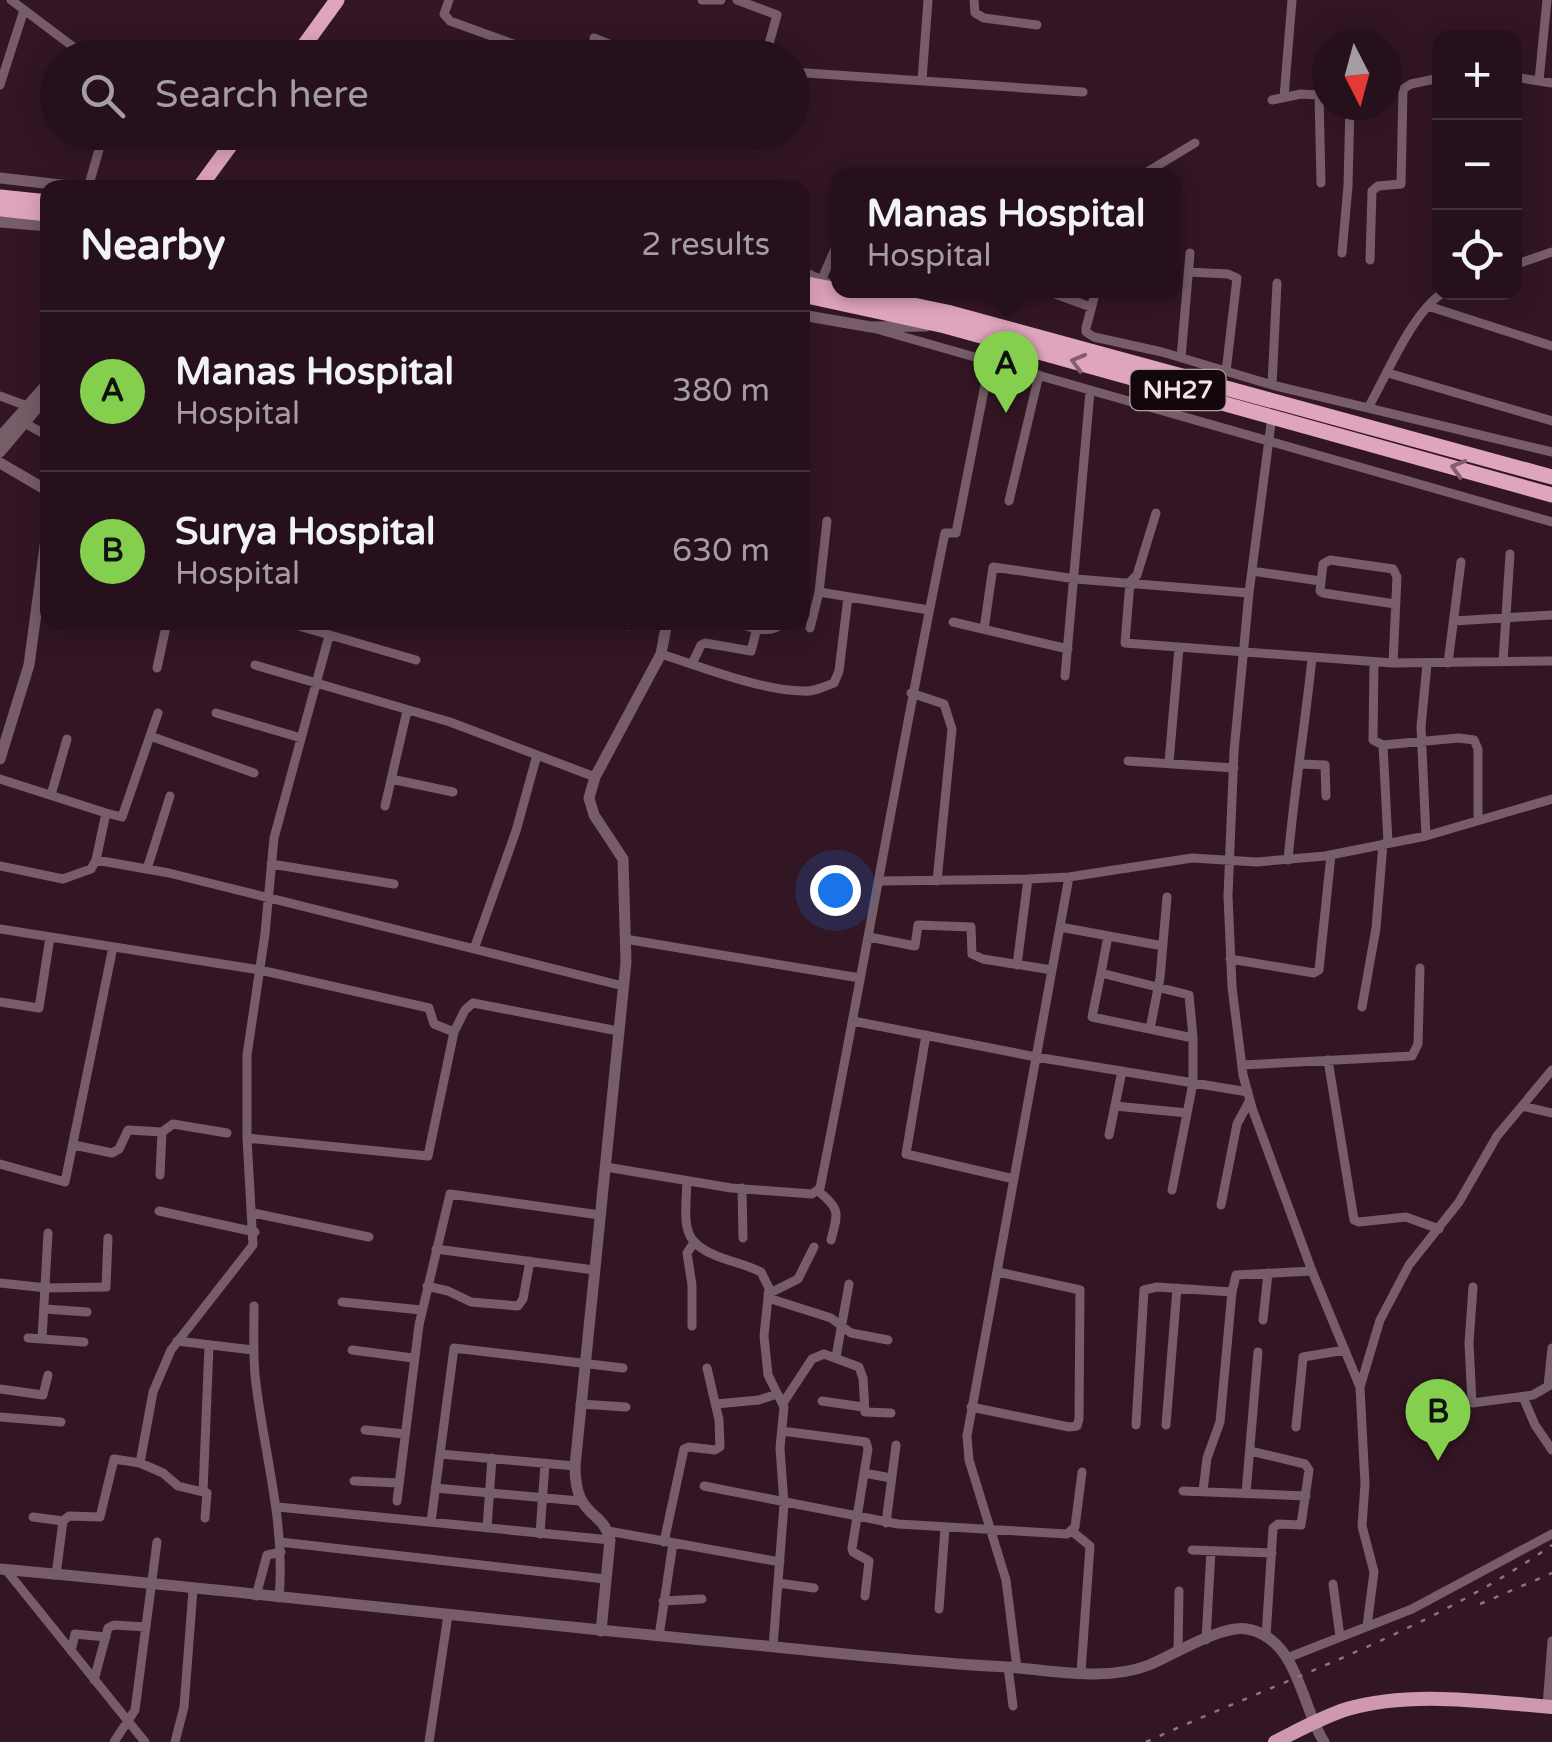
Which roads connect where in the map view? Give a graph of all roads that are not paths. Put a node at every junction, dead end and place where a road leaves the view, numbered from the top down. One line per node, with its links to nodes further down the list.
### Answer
1 (11, 0): 12 (street)
2 (337, 0): 16 (highway)
3 (346, 0): 17 (highway)
4 (449, 0): 18 (street)
5 (702, 0): 6 (street)
6 (721, 0)
7 (737, 0): 20 (street)
8 (928, 0): 23 (street)
9 (974, 0): 13 (street)
10 (1292, 0): 29 (street)
11 (1546, 0): 25 (street)
12 (24, 10): 15 (street); 27 (street)
13 (1037, 25)
14 (594, 38): 19 (street)
15 (64, 40)
16 (308, 40)
17 (317, 40)
18 (501, 40)
19 (599, 40)
20 (770, 40)
21 (810, 73): 23 (street)
22 (1522, 79): 25 (street)
23 (922, 80): 28 (street)
24 (1432, 80): 44 (street)
25 (1539, 82): 26 (street)
26 (1552, 83)
27 (0, 85)
28 (1083, 92)
29 (1284, 98): 30 (street); 42 (street)
30 (1272, 100)
31 (1350, 120): 43 (street)
32 (1195, 142): 36 (street)
33 (99, 150): 38 (street)
34 (227, 150): 39 (highway)
35 (237, 150): 40 (highway)
36 (1154, 168)
37 (0, 178): 41 (street)
38 (90, 180)
39 (205, 180)
40 (216, 180)
41 (40, 183)
42 (1320, 183)
43 (1348, 186): 44 (street); 53 (street)
44 (1373, 188): 55 (street)
45 (0, 198): 46 (highway)
46 (40, 201)
47 (0, 209): 48 (highway)
48 (40, 213)
49 (0, 222): 50 (street)
50 (40, 225)
51 (1190, 252): 57 (street)
52 (1552, 252): 56 (street)
53 (1342, 254)
54 (831, 258): 59 (street)
55 (1370, 260)
56 (1522, 262)
57 (1188, 272): 75 (street); 77 (street)
58 (810, 276): 59 (street)
59 (821, 281): 61 (street)
60 (1278, 283): 80 (street)
61 (831, 286)
62 (810, 297): 70 (highway, NH27)
63 (880, 298): 73 (highway, NH27)
64 (1067, 298): 68 (street)
65 (1094, 298): 68 (street)
66 (1435, 300): 67 (street)
67 (1428, 306): 74 (street); 78 (street)
68 (1092, 307): 73 (street)
69 (810, 316): 71 (street)
70 (945, 326): 71 (street); 72 (highway, NH27)
71 (870, 327): 76 (street)
72 (994, 340): 76 (street); 87 (highway, NH27, one-way to 72)
73 (1084, 340): 75 (street); 96 (highway, NH27)
74 (1552, 346)
75 (1182, 358): 77 (street)
76 (988, 360): 79 (street); 114 (street)
77 (1226, 372): 80 (street)
78 (1388, 373): 86 (street); 89 (street)
79 (1039, 375): 81 (street); 99 (street)
80 (1272, 385): 86 (street)
81 (1090, 391): 92 (street); 106 (street)
82 (40, 392): 85 (street)
83 (0, 396): 85 (street)
84 (40, 403): 88 (street)
85 (27, 406): 88 (street)
86 (1368, 408): 94 (street)
87 (1272, 416): 92 (street); 98 (highway, NH27, one-way to 87)
88 (20, 421): 90 (street); 91 (street); 93 (street)
89 (1552, 421)
90 (40, 432)
91 (0, 438)
92 (1268, 442): 102 (street); 105 (street)
93 (0, 452)
94 (1552, 452)
95 (0, 462): 97 (street)
96 (1552, 478)
97 (40, 486)
98 (1552, 495)
99 (1009, 502)
100 (1156, 513): 108 (street)
101 (827, 522): 109 (street)
102 (1552, 522)
103 (1510, 554): 116 (street)
104 (1461, 562): 117 (street)
105 (1252, 570): 107 (street); 110 (street)
106 (1076, 579): 108 (street); 124 (street); 127 (street)
107 (1320, 581): 113 (street); 113 (street)
108 (1130, 582): 110 (street); 126 (street)
109 (819, 592): 112 (street); 119 (street)
110 (1249, 593): 128 (street)
111 (40, 594): 153 (street)
112 (848, 597): 114 (street); 138 (street)
113 (1395, 604): 135 (street)
114 (929, 610): 143 (street)
115 (1552, 615): 116 (street)
116 (1506, 618): 117 (street); 134 (street)
117 (1454, 620): 136 (street)
118 (953, 622): 124 (street)
119 (810, 628)
120 (165, 630): 140 (street)
121 (310, 630): 125 (street)
122 (666, 630): 129 (street)
123 (756, 630): 138 (street)
124 (984, 630): 127 (street)
125 (329, 636): 131 (street); 142 (street)
126 (1179, 648): 128 (street); 155 (street)
127 (1068, 649): 141 (street)
128 (1243, 653): 130 (street); 157 (street)
129 (661, 654): 138 (street); 159 (street)
130 (1312, 658): 133 (street); 156 (street)
131 (416, 660)
132 (1552, 661): 134 (street)
133 (1374, 662): 135 (street); 151 (street)
134 (1504, 662): 136 (street)
135 (1392, 663): 139 (street)
136 (1448, 663): 139 (street)
137 (255, 664): 142 (street)
138 (692, 664)
139 (1427, 664): 150 (street)
140 (156, 668)
141 (1065, 676)
142 (315, 685): 144 (street); 148 (street)
143 (912, 693): 181 (street); 182 (street)
144 (407, 710): 152 (street); 161 (street)
145 (158, 713): 147 (street)
146 (216, 713): 148 (street)
147 (150, 736): 158 (street); 168 (street)
148 (301, 738): 176 (street)
149 (67, 739): 163 (street)
150 (1421, 742): 151 (street); 169 (street); 170 (street)
151 (1384, 745): 171 (street)
152 (537, 756): 159 (street); 194 (street)
153 (0, 759)
154 (1128, 761): 155 (street)
155 (1169, 762): 157 (street)
156 (1300, 764): 165 (street); 174 (street)
157 (1234, 768): 175 (street)
158 (254, 773)
159 (595, 777): 191 (street)
160 (0, 779): 163 (street)
161 (391, 779): 162 (street); 167 (street)
162 (453, 792)
163 (51, 795): 168 (street)
164 (170, 796): 178 (street)
165 (1326, 796)
166 (1552, 799): 169 (street)
167 (385, 806)
168 (106, 813): 173 (street)
169 (1478, 820): 170 (street)
170 (1426, 836): 171 (street)
171 (1385, 844): 172 (street); 205 (street)
172 (1331, 855): 174 (street); 195 (street)
173 (96, 860): 177 (street); 178 (street)
174 (1288, 860): 175 (street)
175 (1228, 862): 179 (street); 195 (street)
176 (271, 864): 183 (street); 185 (street)
177 (0, 866)
178 (147, 869): 185 (street)
179 (1068, 878): 180 (street); 186 (street)
180 (1028, 879): 182 (street); 196 (street)
181 (880, 881): 182 (street); 190 (street)
182 (937, 881)
183 (394, 884)
184 (1167, 897): 192 (street)
185 (268, 898): 194 (street); 198 (street)
186 (1060, 928): 188 (street); 199 (street)
187 (0, 929): 189 (street)
188 (1108, 936): 192 (street); 200 (street)
189 (50, 937): 193 (street); 204 (street)
190 (868, 938): 196 (street); 201 (street)
191 (625, 940): 201 (street); 202 (street)
192 (1163, 946): 203 (street)
193 (113, 947): 198 (street); 227 (street)
194 (474, 949): 202 (street)
195 (1230, 960): 214 (street)
196 (1017, 965): 199 (street)
197 (1420, 968): 213 (street)
198 (260, 970): 209 (street); 226 (street)
199 (1052, 970): 212 (street)
200 (1101, 973): 203 (street); 207 (street)
201 (860, 978): 206 (street)
202 (623, 986): 208 (street)
203 (1158, 988): 207 (street); 211 (street)
204 (0, 1002)
205 (1362, 1007)
206 (853, 1021): 210 (street); 235 (street)
207 (1150, 1029): 211 (street)
208 (618, 1031): 209 (street); 229 (street)
209 (454, 1032): 226 (street)
210 (926, 1036): 212 (street); 231 (street)
211 (1193, 1038): 217 (street)
212 (1036, 1057): 216 (street); 231 (street)
213 (1328, 1060): 214 (street); 240 (street)
214 (1242, 1065): 218 (street)
215 (1552, 1070): 220 (street)
216 (1122, 1071): 217 (street); 219 (street)
217 (1193, 1083): 218 (street); 222 (street)
218 (1249, 1096): 236 (street); 253 (street)
219 (1115, 1106): 222 (street); 225 (street)
220 (1522, 1106): 221 (street); 240 (street)
221 (1552, 1113)
222 (1187, 1114): 234 (street)
223 (162, 1132): 224 (street); 227 (street); 230 (street)
224 (227, 1133)
225 (1109, 1135)
226 (247, 1138): 238 (street)
227 (74, 1144): 228 (street)
228 (0, 1164)
229 (606, 1167): 232 (street); 239 (street)
230 (160, 1175)
231 (1014, 1179): 252 (street)
232 (687, 1181): 233 (street); 247 (street)
233 (742, 1188): 235 (street); 245 (street)
234 (1172, 1190)
235 (818, 1191): 246 (street)
236 (1221, 1205)
237 (159, 1211): 241 (street)
238 (253, 1213): 241 (street); 243 (street)
239 (600, 1215): 249 (street); 251 (street)
240 (1439, 1230): 289 (street)
241 (255, 1232): 274 (street)
242 (48, 1233): 259 (street)
243 (370, 1237)
244 (108, 1238): 259 (street)
245 (743, 1238)
246 (831, 1240)
247 (693, 1244): 262 (street); 269 (street)
248 (814, 1246): 262 (street)
249 (436, 1249): 250 (street); 257 (street)
250 (530, 1262): 251 (street); 257 (street)
251 (594, 1270): 284 (street)
252 (998, 1272): 298 (street); 298 (street)
253 (1312, 1272): 254 (street); 280 (street)
254 (1268, 1273): 261 (street); 268 (street)
255 (0, 1283): 259 (street)
256 (849, 1284): 270 (street)
257 (427, 1286): 266 (street)
258 (1473, 1287): 291 (street)
259 (47, 1288): 265 (street)
260 (1176, 1288): 261 (street); 302 (street); 303 (street)
261 (1232, 1292): 324 (street)
262 (768, 1296): 270 (street); 292 (street)
263 (342, 1302): 266 (street)
264 (254, 1306): 278 (street)
265 (45, 1309): 267 (street); 272 (street)
266 (422, 1310): 283 (street)
267 (88, 1312)
268 (1264, 1320)
269 (692, 1326)
270 (842, 1327): 273 (street); 282 (street)
271 (28, 1338): 272 (street)
272 (42, 1339): 275 (street)
273 (888, 1340)
274 (177, 1341): 276 (street); 313 (street)
275 (84, 1342)
276 (209, 1346): 278 (street); 325 (street)
277 (1552, 1348): 288 (street)
278 (253, 1350): 333 (street)
279 (352, 1350): 283 (street)
280 (1346, 1350): 289 (street); 304 (street)
281 (1258, 1352): 310 (street)
282 (836, 1357): 292 (street); 297 (street)
283 (413, 1358): 307 (street)
284 (584, 1363): 285 (street); 294 (street); 311 (street)
285 (623, 1368)
286 (708, 1368): 295 (street)
287 (48, 1375): 290 (street)
288 (1550, 1385): 291 (street)
289 (1360, 1387): 370 (street)
290 (0, 1388)
291 (1523, 1397): 309 (street)
292 (780, 1399): 295 (street); 306 (street)
293 (822, 1401): 297 (street)
294 (580, 1404): 296 (street); 315 (street)
295 (716, 1404): 348 (street)
296 (626, 1407)
297 (863, 1407): 299 (street)
298 (972, 1408): 342 (street)
299 (891, 1413)
300 (0, 1417): 301 (street)
301 (60, 1422)
302 (1166, 1425)
303 (1136, 1426)
304 (1296, 1426)
305 (365, 1430): 307 (street)
306 (782, 1430): 317 (street); 332 (street)
307 (405, 1434): 320 (street)
308 (896, 1445): 318 (street)
309 (1552, 1450)
310 (1250, 1452): 326 (street); 328 (street)
311 (440, 1454): 312 (street); 322 (street)
312 (492, 1458): 314 (street); 327 (street)
313 (140, 1464): 325 (street); 337 (street)
314 (545, 1464): 315 (street); 329 (street)
315 (574, 1466): 331 (street)
316 (1082, 1472): 343 (street)
317 (864, 1473): 318 (street); 336 (street)
318 (892, 1478): 339 (street)
319 (354, 1481): 320 (street)
320 (399, 1484): 330 (street)
321 (704, 1486): 332 (street)
322 (435, 1488): 327 (street); 338 (street)
323 (1183, 1490): 324 (street)
324 (1203, 1491): 326 (street)
325 (203, 1492): 335 (street)
326 (1246, 1492): 328 (street)
327 (490, 1494): 329 (street); 340 (street)
328 (1306, 1496): 352 (street)
329 (542, 1498): 331 (street); 344 (street)
330 (397, 1501)
331 (580, 1502): 346 (street)
332 (784, 1504): 336 (street); 353 (street)
333 (278, 1507): 338 (street); 349 (street)
334 (34, 1516): 337 (street)
335 (205, 1518)
336 (855, 1518): 339 (street); 364 (street)
337 (62, 1521): 355 (street)
338 (431, 1522): 340 (street)
339 (886, 1523): 341 (street)
340 (487, 1528): 344 (street)
341 (944, 1528): 342 (street); 368 (street)
342 (992, 1530): 343 (street); 383 (street)
343 (1073, 1532): 384 (street)
344 (540, 1534): 346 (street)
345 (1552, 1534): 370 (street)
346 (609, 1536): 348 (street); 356 (street)
347 (157, 1542): 359 (street)
348 (668, 1542): 353 (street); 367 (street)
349 (281, 1547): 356 (street); 363 (street); 365 (street)
350 (1192, 1550): 351 (street)
351 (1212, 1551): 352 (street); 377 (street)
352 (1272, 1553): 374 (street)
353 (780, 1562): 357 (street)
354 (2, 1566): 355 (street); 380 (street)
355 (56, 1575): 359 (street)
356 (605, 1579): 372 (street)
357 (778, 1583): 360 (street); 379 (street)
358 (1333, 1584): 376 (street)
359 (150, 1585): 361 (street); 371 (street)
360 (814, 1588)
361 (193, 1590): 363 (street); 392 (street)
362 (1179, 1590): 381 (street)
363 (256, 1596): 365 (street)
364 (865, 1596)
365 (278, 1598): 369 (street)
366 (702, 1599): 367 (street)
367 (663, 1602): 373 (street)
368 (938, 1609)
369 (448, 1615): 372 (street); 393 (street)
370 (1367, 1626): 376 (street)
371 (146, 1627): 375 (street); 388 (street)
372 (601, 1631): 373 (street)
373 (660, 1636): 379 (street)
374 (1266, 1636): 377 (street); 382 (street)
375 (106, 1637): 380 (street); 385 (street)
376 (1340, 1637): 382 (street)
377 (1206, 1640): 381 (street)
378 (1552, 1641): 387 (street)
379 (773, 1647): 383 (street)
380 (71, 1651): 385 (street)
381 (1178, 1652): 384 (street)
382 (1288, 1658): 389 (street)
383 (1012, 1668): 384 (street); 386 (street)
384 (1082, 1672)
385 (94, 1680): 388 (street)
386 (1013, 1706)
387 (1549, 1706): 389 (main road)
388 (128, 1723): 390 (street); 391 (street)
389 (1312, 1723): 394 (main road); 395 (street)
390 (114, 1742)
391 (145, 1742)
392 (176, 1742)
393 (429, 1742)
394 (1276, 1742)
395 (1324, 1742)

